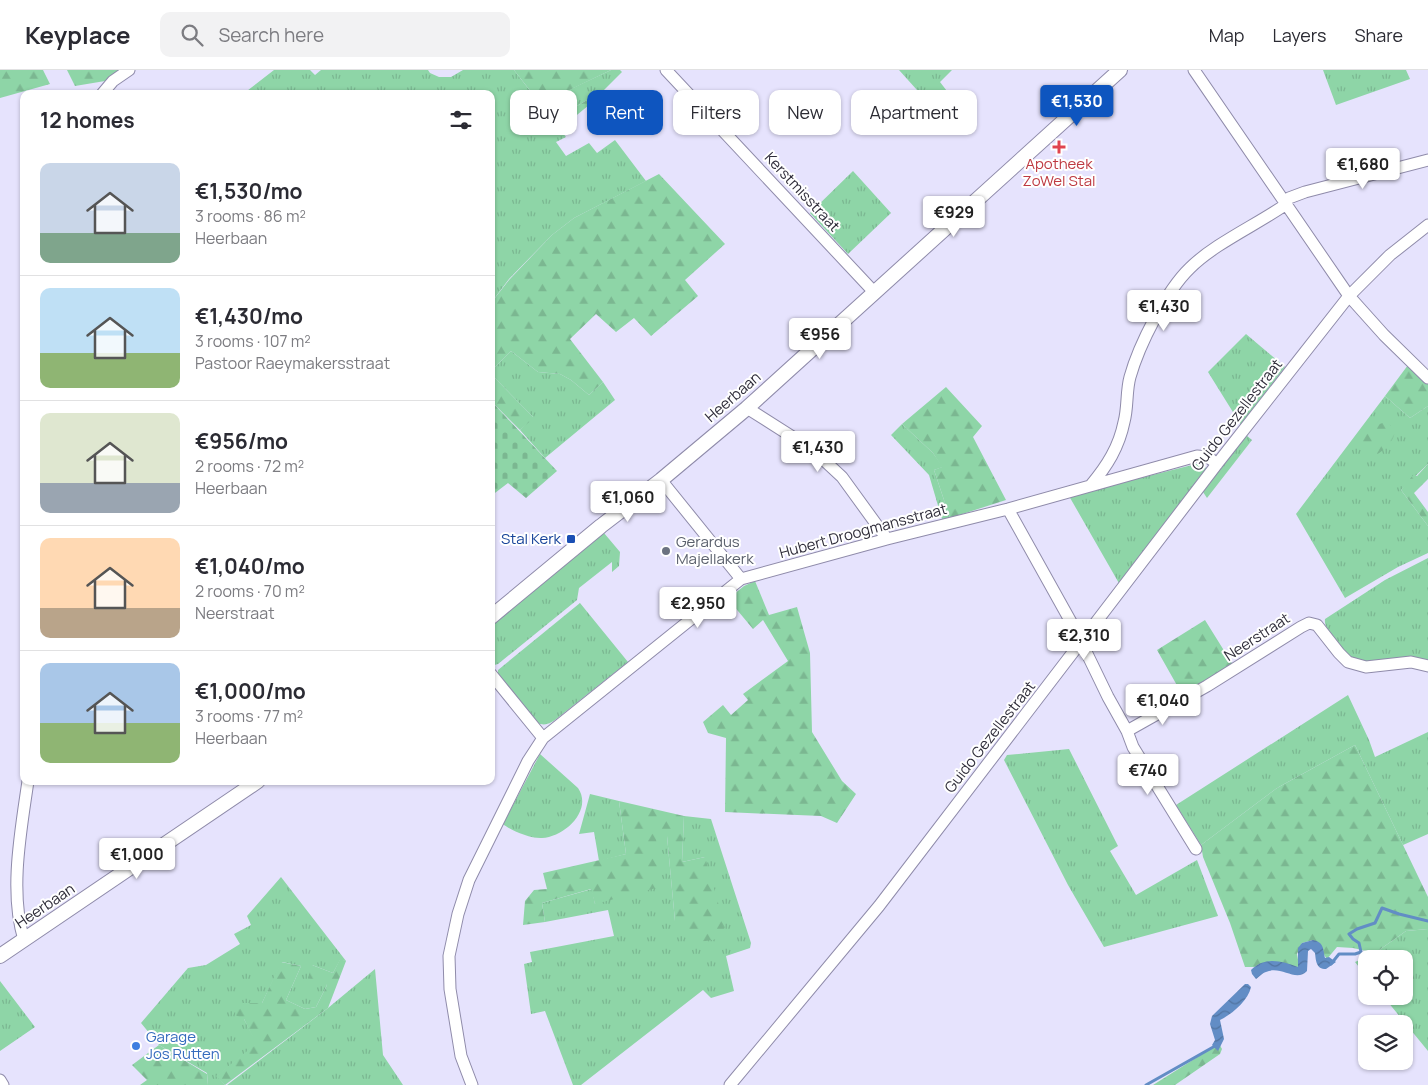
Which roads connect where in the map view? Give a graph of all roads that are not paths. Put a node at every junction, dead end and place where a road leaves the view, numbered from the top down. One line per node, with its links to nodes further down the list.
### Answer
1 (128, 70): 5 (street)
2 (666, 70): 9 (street, Kerstmisstraat)
3 (1120, 70): 9 (street, Heerbaan)
4 (1194, 70): 7 (street)
5 (106, 90)
6 (1428, 160): 7 (street)
7 (1285, 205): 10 (street); 15 (street)
8 (1428, 225): 10 (street, Guido Gezellestraat)
9 (874, 292): 12 (street, Heerbaan)
10 (1349, 296): 11 (street); 13 (street, Guido Gezellestraat)
11 (1428, 378)
12 (747, 408): 14 (street, Heerbaan); 17 (street)
13 (1217, 464): 15 (street, Hubert Droogmansstraat); 20 (street, Guido Gezellestraat)
14 (661, 480): 18 (street); 19 (street, Heerbaan)
15 (1091, 485): 16 (street, Hubert Droogmansstraat)
16 (1008, 509): 17 (street, Hubert Droogmansstraat); 20 (street)
17 (887, 539): 18 (street, Hubert Droogmansstraat)
18 (740, 579): 24 (street, Hubert Droogmansstraat)
19 (495, 614)
20 (1081, 644): 23 (street); 33 (street, Guido Gezellestraat)
21 (1428, 666): 23 (street, Neerstraat)
22 (495, 679): 24 (street)
23 (1127, 731): 27 (street)
24 (543, 738): 32 (street, Hubert Droogmansstraat)
25 (27, 785): 28 (street)
26 (252, 785): 28 (street, Heerbaan)
27 (1196, 849)
28 (24, 940): 29 (street, Heerbaan)
29 (0, 956)
30 (0, 1080): 31 (street)
31 (3, 1085)
32 (472, 1085)
33 (730, 1085)

